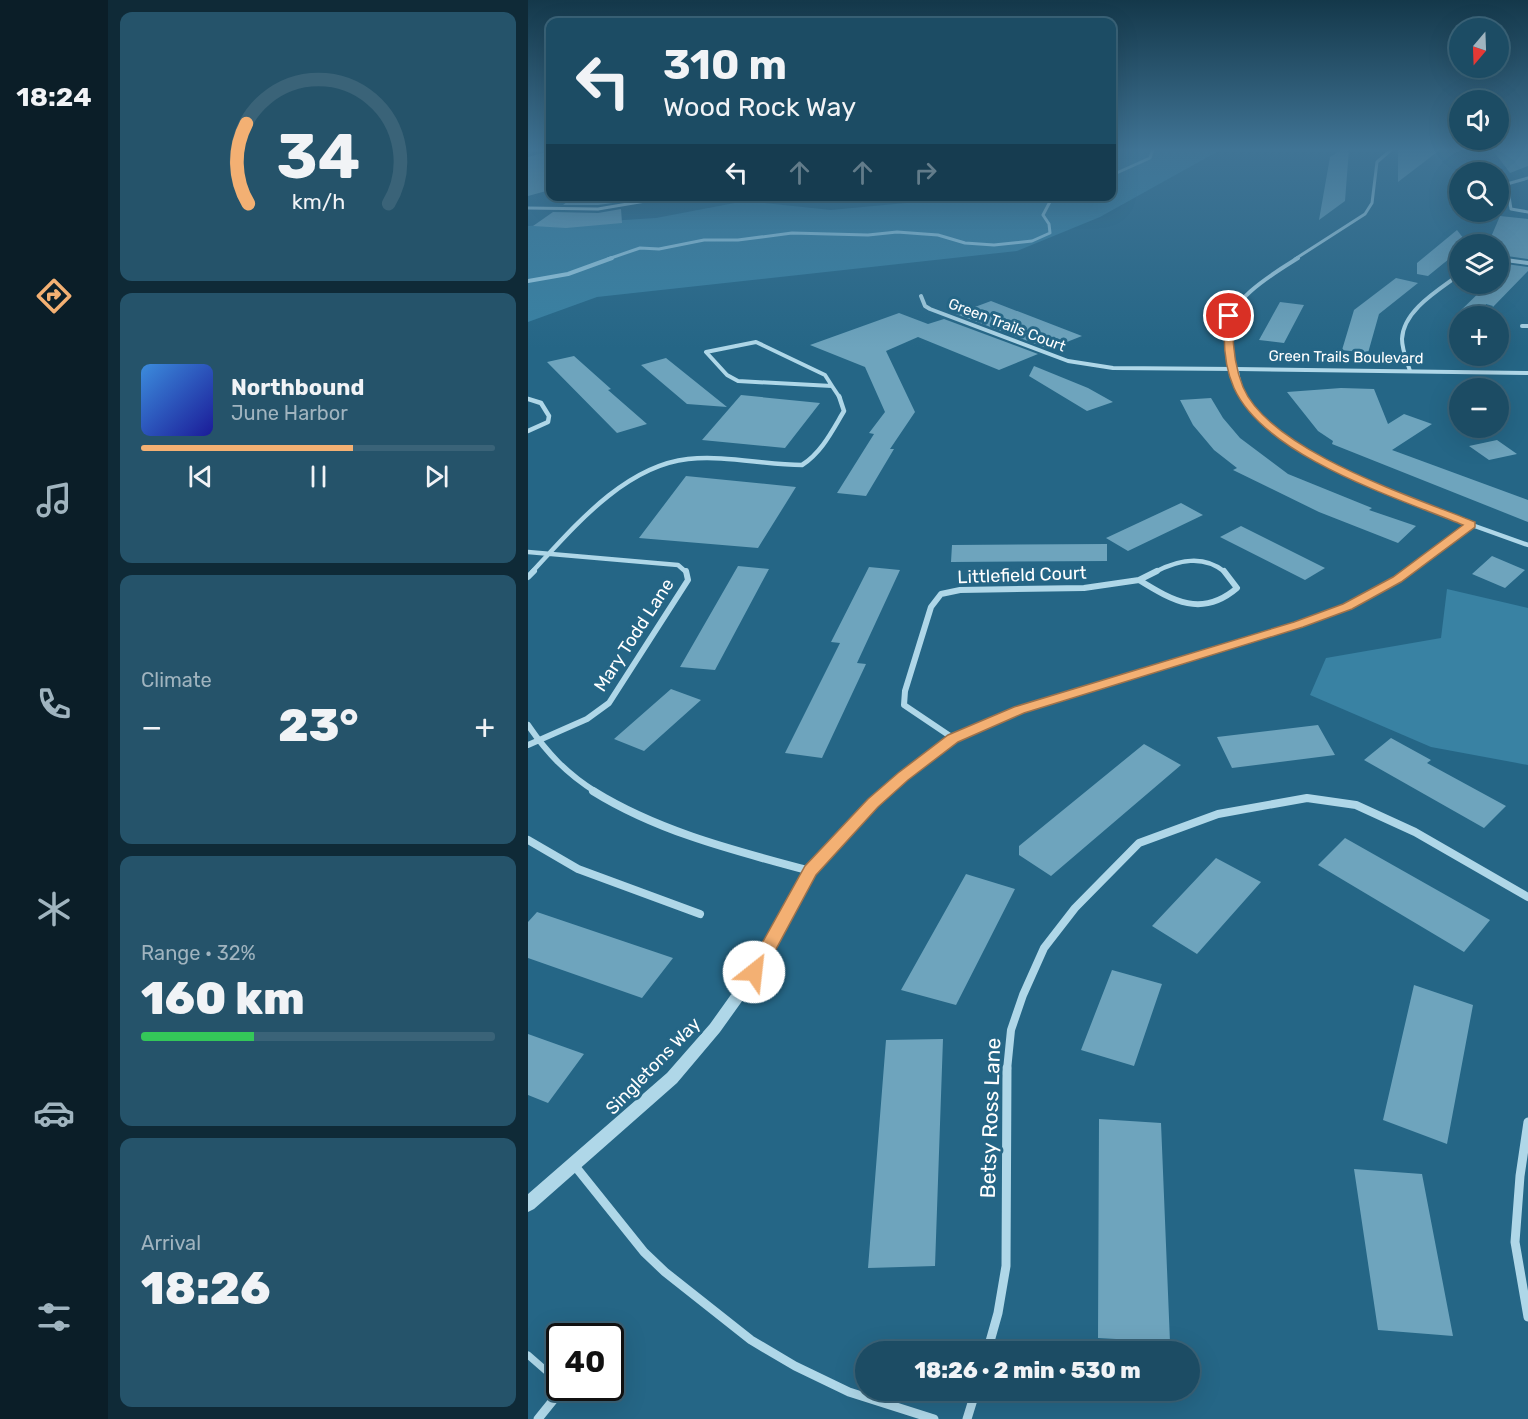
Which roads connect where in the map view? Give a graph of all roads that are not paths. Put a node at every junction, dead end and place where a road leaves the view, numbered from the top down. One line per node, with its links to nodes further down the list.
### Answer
1 (1363, 215): 8 (street)
2 (1509, 260): 3 (street)
3 (1528, 263)
4 (1449, 283): 9 (street)
5 (921, 296): 8 (street, Green Trails Court)
6 (1522, 326): 7 (street)
7 (1528, 326)
8 (1235, 369): 9 (street, Green Trails Boulevard); 14 (street)
9 (1410, 371): 10 (street, Green Trails Boulevard)
10 (1528, 373)
11 (833, 386): 11 (street); 17 (street)
12 (528, 399): 13 (street)
13 (528, 430)
14 (1472, 525): 15 (street); 21 (street, Singletons Way)
15 (1528, 545)
16 (528, 552): 17 (street)
17 (549, 554): 18 (street); 22 (street, Mary Todd Lane)
18 (528, 577)
19 (1137, 579): 19 (street, Littlefield Court); 21 (street, Littlefield Court)
20 (528, 725): 22 (street)
21 (953, 738): 25 (street, Singletons Way)
22 (537, 741): 23 (street); 25 (street)
23 (528, 746)
24 (528, 840): 27 (street)
25 (810, 871): 29 (street, Singletons Way)
26 (1528, 897): 32 (street, Betsy Ross Lane)
27 (700, 914)
28 (1528, 1122): 31 (street)
29 (575, 1166): 30 (street, Singletons Way); 38 (street)
30 (528, 1204)
31 (1528, 1317)
32 (990, 1341)
33 (528, 1355): 34 (lane)
34 (546, 1371)
35 (553, 1401): 37 (street)
36 (973, 1401): 39 (street)
37 (538, 1419)
38 (934, 1419)
39 (967, 1419)

